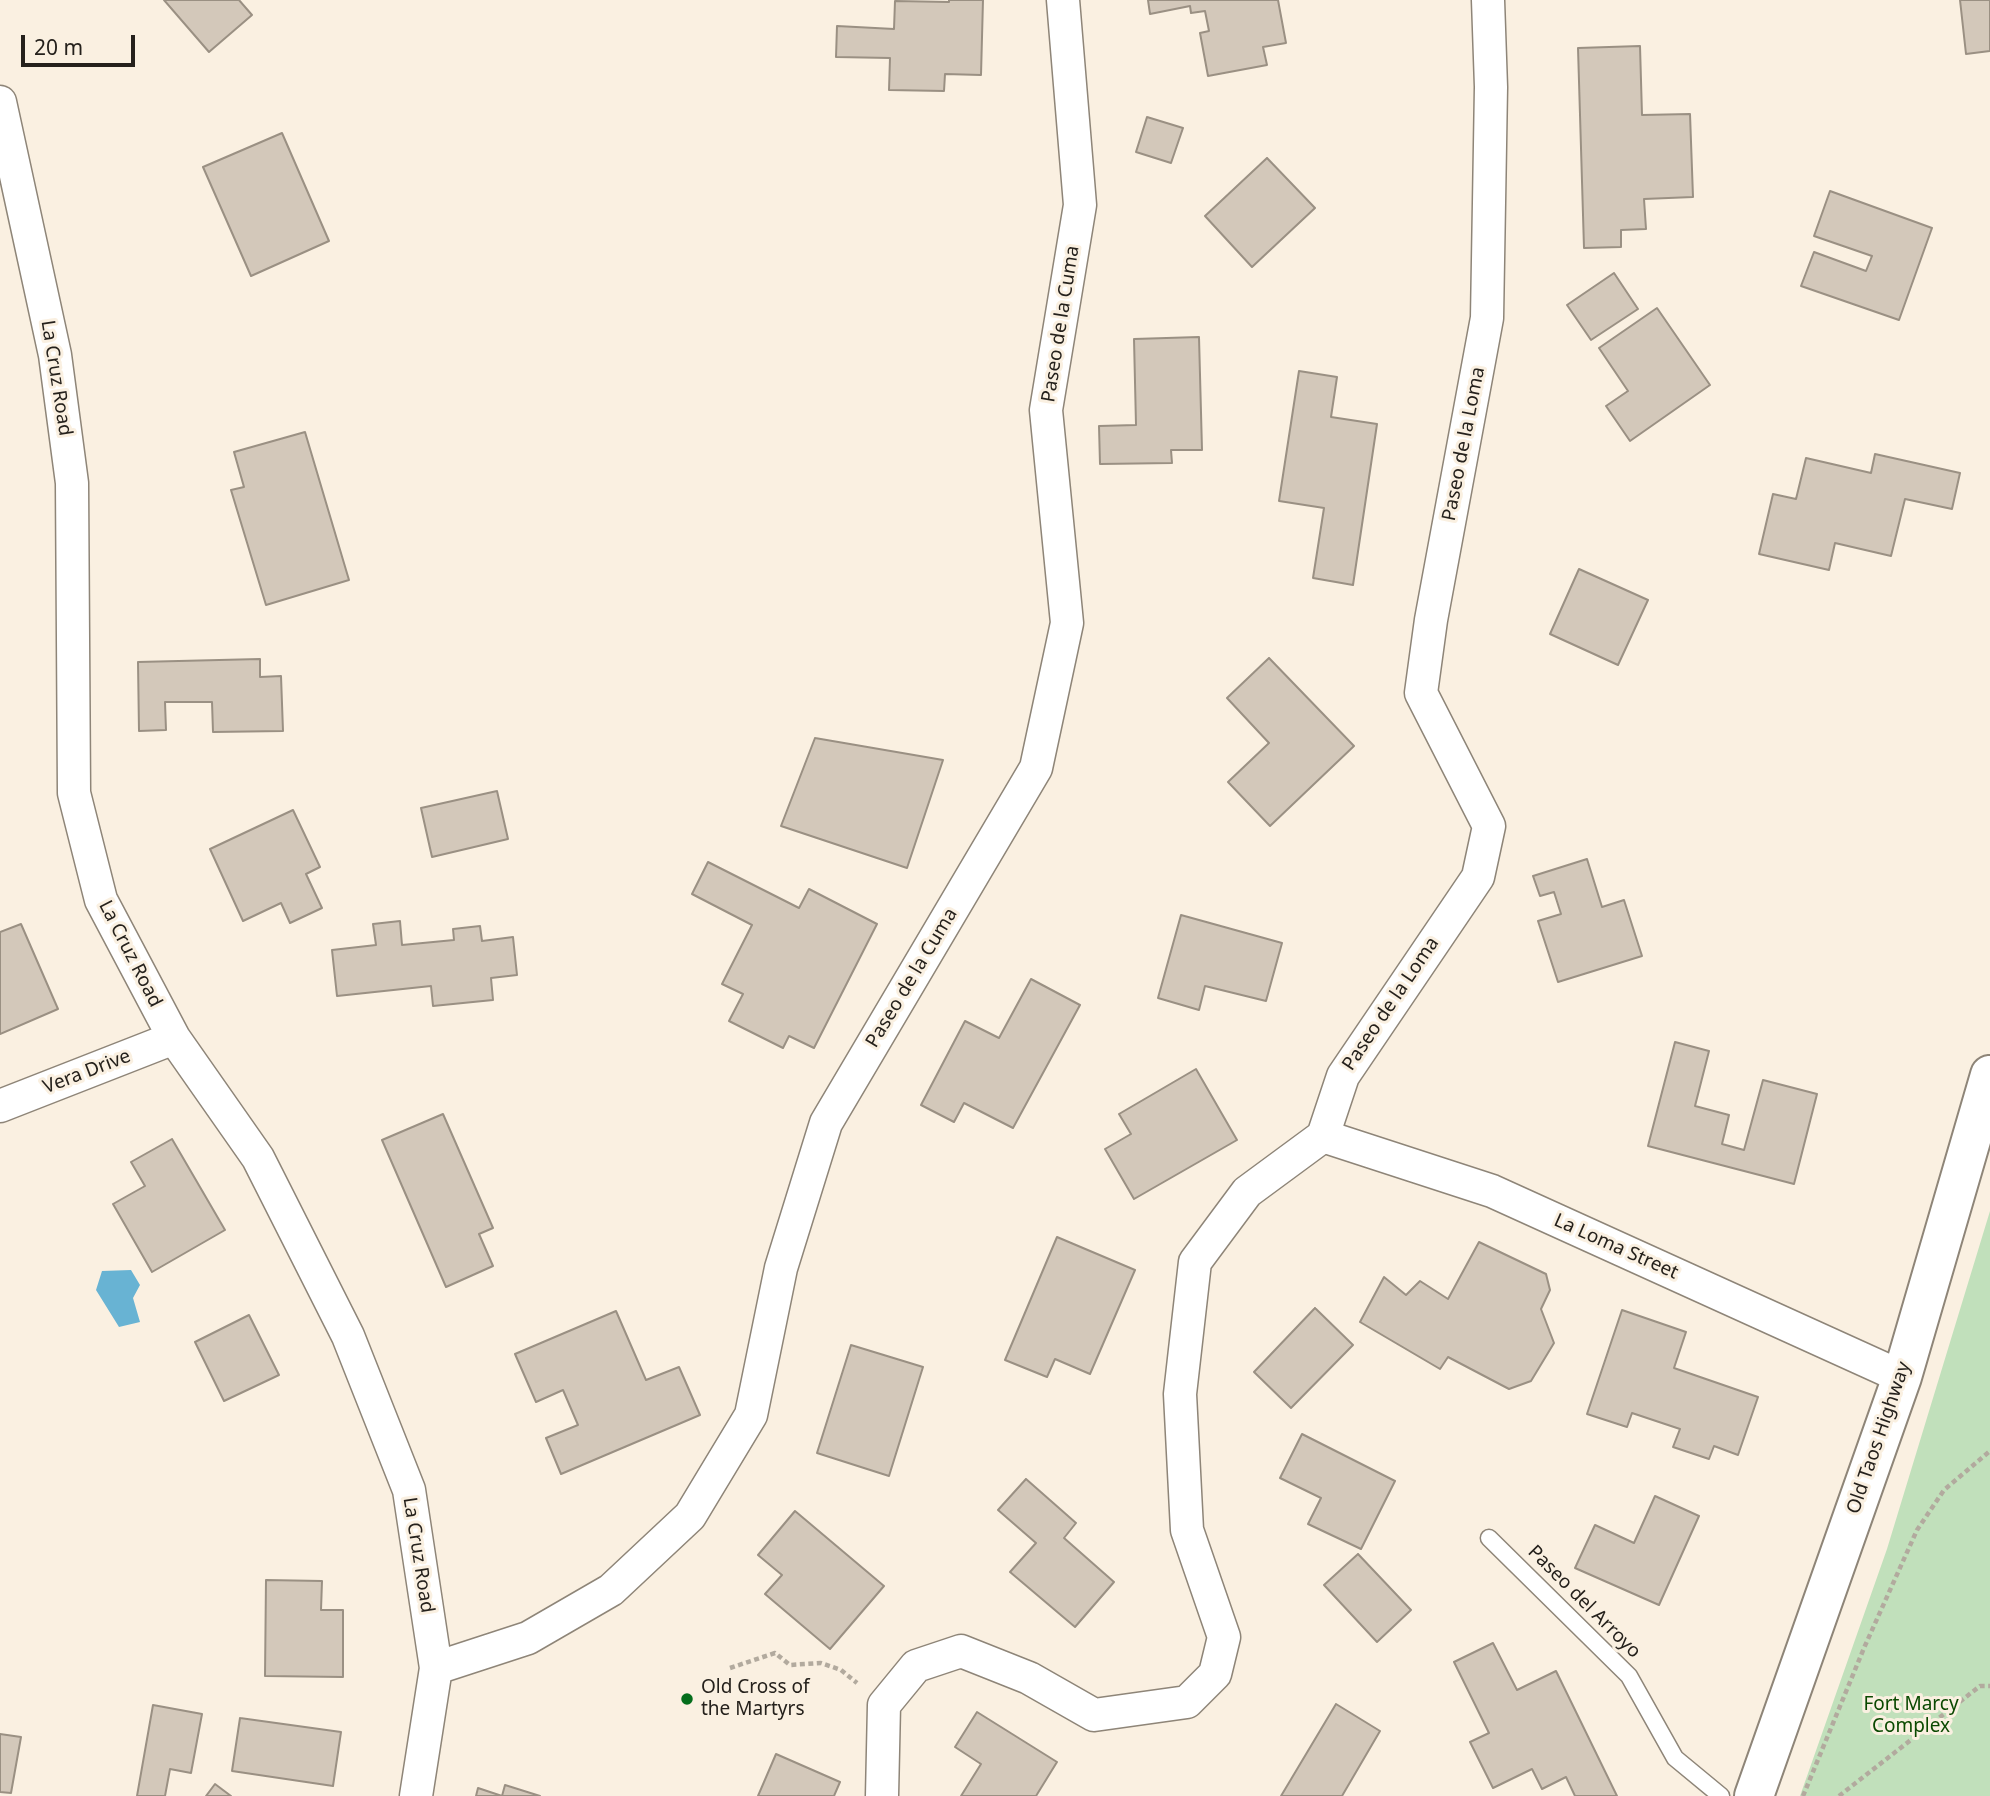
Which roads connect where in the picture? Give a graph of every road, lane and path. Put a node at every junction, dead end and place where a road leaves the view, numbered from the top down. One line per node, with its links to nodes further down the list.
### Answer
1 (1063, 0): 11 (street, Paseo de la Cuma)
2 (1488, 0): 7 (street, Paseo de la Loma)
3 (0, 102): 4 (street, La Cruz Road)
4 (174, 1038): 6 (street, Vera Drive); 11 (street, La Cruz Road)
5 (1990, 1076): 8 (street, Old Taos Highway)
6 (0, 1106)
7 (1323, 1136): 8 (street, La Loma Street); 16 (street)
8 (1902, 1377): 18 (street, Old Taos Highway)
9 (1990, 1451): 19 (path)
10 (1489, 1538): 17 (lane, Paseo del Arroyo)
11 (436, 1668): 15 (street)
12 (730, 1668): 13 (path)
13 (841, 1670)
14 (1990, 1686): 20 (path)
15 (416, 1796)
16 (882, 1796)
17 (1721, 1796)
18 (1754, 1796)
19 (1803, 1796)
20 (1839, 1796)

